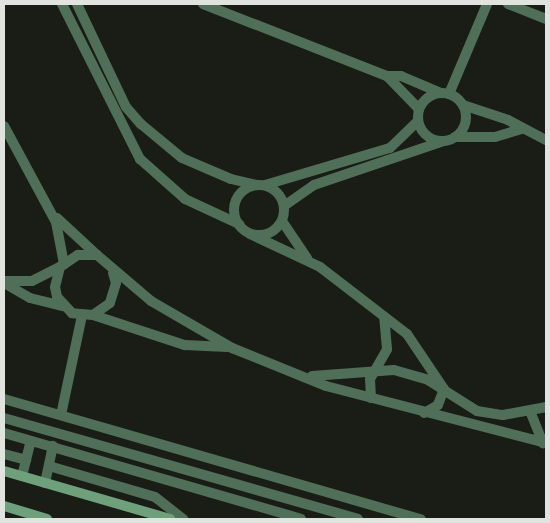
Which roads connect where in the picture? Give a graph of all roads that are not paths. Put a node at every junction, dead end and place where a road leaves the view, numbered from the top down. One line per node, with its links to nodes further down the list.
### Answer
1 (62, 4): 12 (street)
2 (77, 4): 10 (street)
3 (203, 4): 7 (street)
4 (487, 4): 8 (street)
5 (508, 4): 6 (street)
6 (546, 19)
7 (387, 76): 8 (street); 11 (street)
8 (445, 93): 9 (street); 11 (street)
9 (462, 105): 15 (street); 16 (street)
10 (126, 108): 12 (street); 20 (street)
11 (419, 109): 13 (street)
12 (113, 114): 24 (street)
13 (418, 121): 18 (street); 19 (street)
14 (4, 126): 22 (street)
15 (521, 128): 16 (street); 17 (street)
16 (455, 136): 18 (street)
17 (546, 140)
18 (444, 141): 19 (street)
19 (366, 162): 20 (street); 21 (street)
20 (261, 185): 21 (street); 24 (street)
21 (284, 206): 23 (street)
22 (50, 210): 26 (street); 28 (street)
23 (282, 221): 25 (street); 27 (street)
24 (239, 224): 25 (street)
25 (250, 234): 27 (street)
26 (97, 255): 28 (street); 29 (street)
27 (307, 258): 33 (street)
28 (62, 265): 30 (street); 31 (street)
29 (113, 272): 32 (street); 34 (street)
30 (4, 282): 31 (street)
31 (63, 306): 32 (street)
32 (88, 315): 34 (street); 43 (street)
33 (384, 317): 35 (street); 37 (street)
34 (232, 348): 36 (street)
35 (376, 368): 36 (street); 37 (street); 38 (street)
36 (312, 376): 38 (street)
37 (444, 390): 41 (street); 42 (street)
38 (371, 398): 42 (street)
39 (4, 399): 43 (street)
40 (546, 407): 41 (street)
41 (530, 411): 47 (street)
42 (424, 413): 47 (street)
43 (61, 415): 61 (street)
44 (4, 418): 60 (street)
45 (4, 433): 46 (street)
46 (31, 440): 48 (street); 50 (street)
47 (545, 444)
48 (53, 446): 51 (street); 59 (street)
49 (4, 454): 50 (street)
50 (26, 460): 53 (street)
51 (49, 466): 54 (street); 58 (street)
52 (4, 471): 53 (street)
53 (22, 476): 54 (street)
54 (45, 483): 57 (street)
55 (4, 506): 56 (street)
56 (47, 519)
57 (170, 519)
58 (183, 519)
59 (301, 519)
60 (358, 519)
61 (421, 519)

